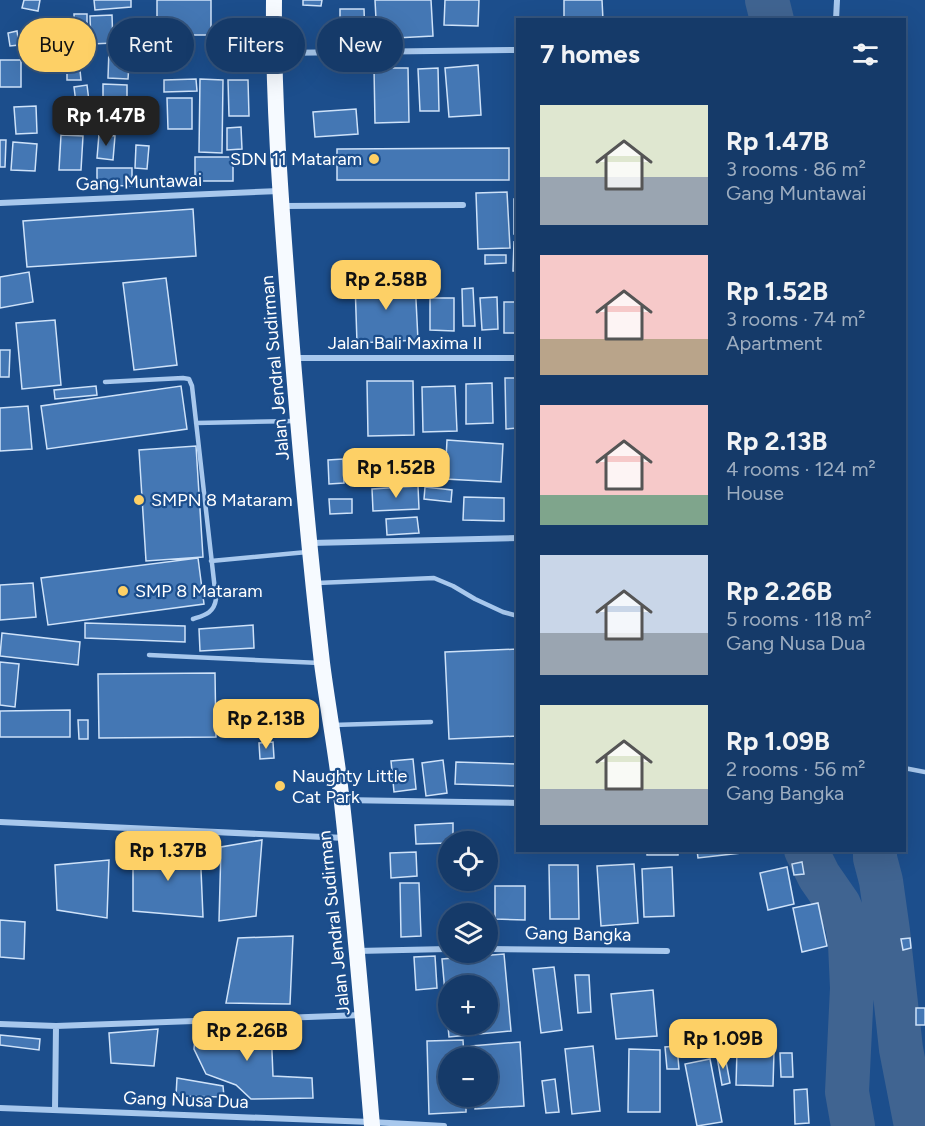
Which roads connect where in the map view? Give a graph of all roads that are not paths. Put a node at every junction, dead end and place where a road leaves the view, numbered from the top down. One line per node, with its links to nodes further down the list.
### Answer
1 (274, 0): 3 (highway, Jalan Jendral Sudirman)
2 (837, 0): 4 (street)
3 (274, 18)
4 (836, 18)
5 (516, 50): 6 (street)
6 (305, 53)
7 (274, 72): 8 (highway, Jalan Jendral Sudirman)
8 (280, 199): 9 (street, Gang Muntawai); 10 (street, Gang Muntawai); 11 (highway, Jalan Jendral Sudirman)
9 (0, 203)
10 (463, 205)
11 (293, 358): 12 (street, Jalan Bali Maxima II); 14 (highway, Jalan Jendral Sudirman)
12 (516, 358)
13 (105, 382): 15 (lane)
14 (298, 421): 15 (lane); 17 (highway, Jalan Jendral Sudirman)
15 (196, 423): 18 (lane)
16 (516, 538): 17 (street)
17 (310, 547): 18 (lane); 19 (highway, Jalan Jendral Sudirman)
18 (211, 561): 21 (lane)
19 (314, 583): 20 (lane); 23 (highway, Jalan Jendral Sudirman)
20 (516, 615)
21 (193, 619)
22 (149, 655): 23 (lane)
23 (322, 663): 25 (highway, Jalan Jendral Sudirman)
24 (431, 722): 25 (lane)
25 (331, 726): 28 (highway, Jalan Jendral Sudirman)
26 (906, 768): 27 (lane)
27 (925, 772)
28 (342, 800): 29 (street); 31 (highway, Jalan Jendral Sudirman)
29 (516, 803)
30 (0, 822): 31 (street)
31 (346, 838): 34 (highway, Jalan Jendral Sudirman)
32 (438, 949): 34 (street)
33 (498, 949): 35 (street, Gang Bangka)
34 (357, 951): 36 (highway, Jalan Jendral Sudirman)
35 (667, 951)
36 (363, 1015): 38 (street); 41 (highway, Jalan Jendral Sudirman)
37 (0, 1024): 38 (street)
38 (56, 1026): 40 (street)
39 (0, 1108): 40 (street, Gang Nusa Dua)
40 (55, 1110): 41 (street, Gang Nusa Dua)
41 (371, 1124): 42 (street, Gang Nusa Dua)
42 (444, 1126)

